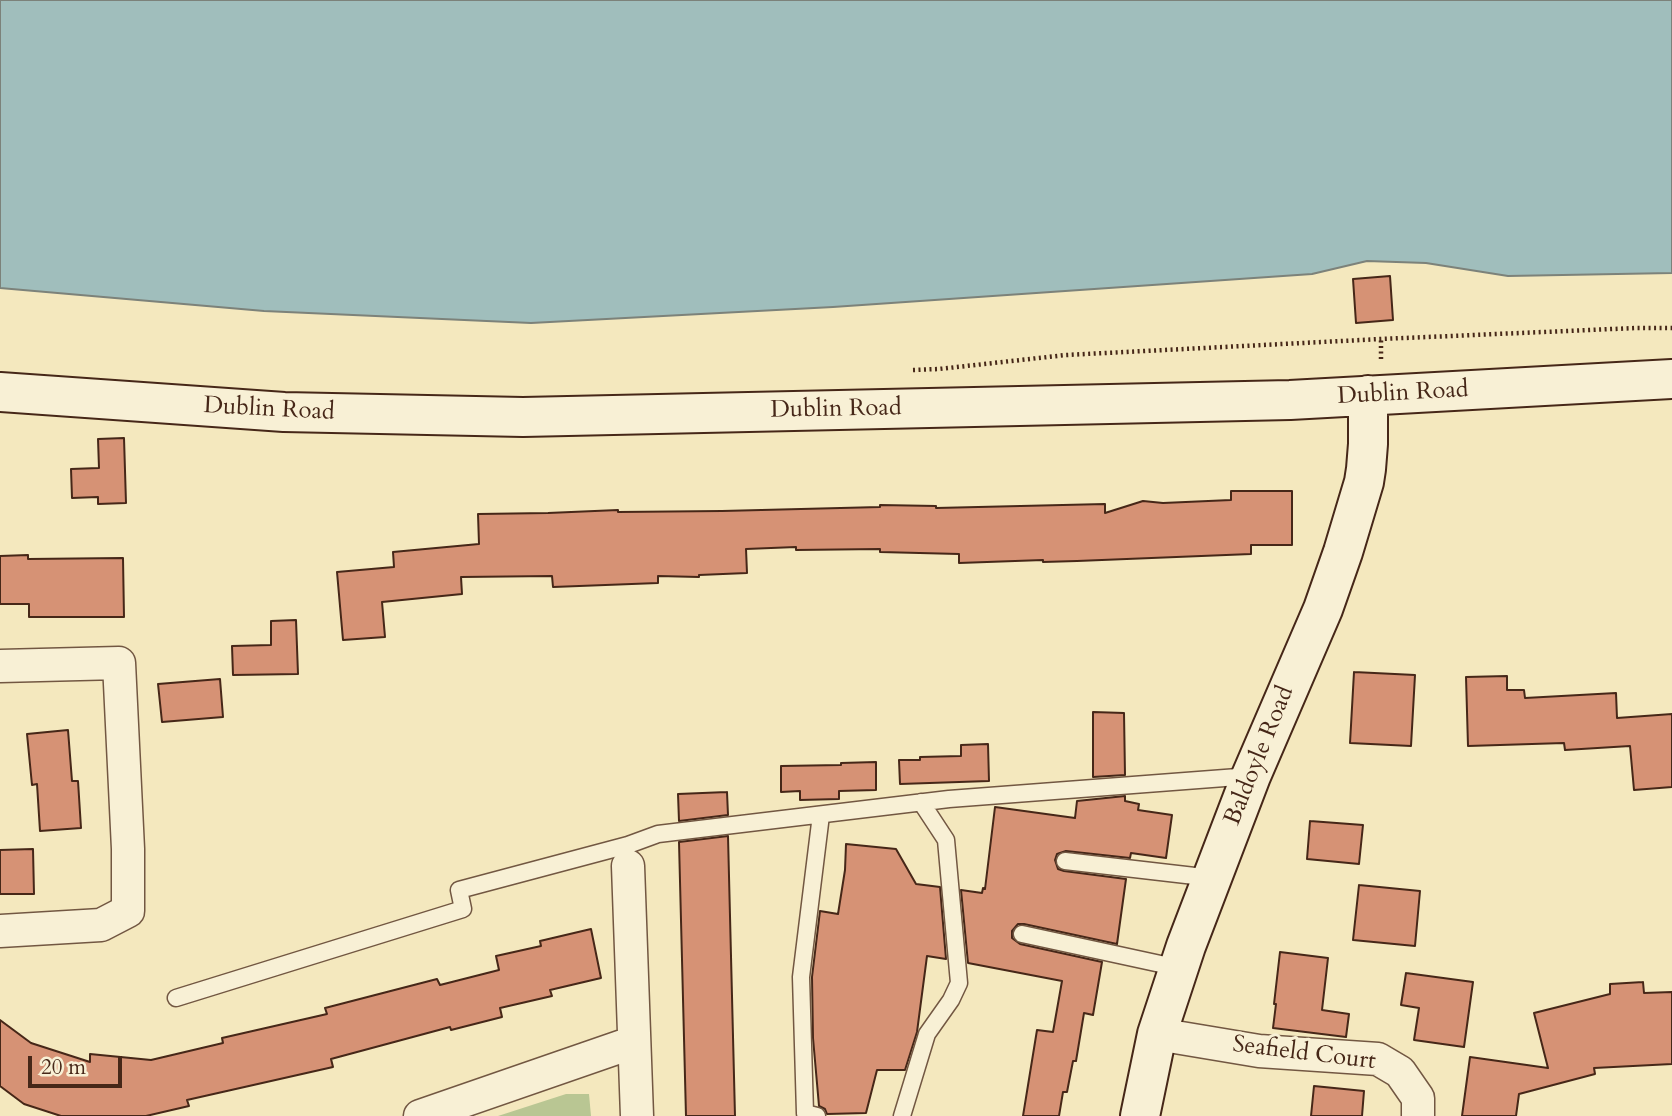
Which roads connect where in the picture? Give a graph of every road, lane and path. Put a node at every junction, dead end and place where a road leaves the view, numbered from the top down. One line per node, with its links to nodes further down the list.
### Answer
1 (1672, 328): 2 (path)
2 (912, 370)
3 (1672, 379): 5 (main road, Dublin Road)
4 (0, 392): 5 (main road, Dublin Road)
5 (1368, 396): 7 (main road, Baldoyle Road)
6 (0, 666): 13 (street)
7 (1251, 776): 8 (lane); 12 (main road, Baldoyle Road)
8 (921, 802): 9 (lane); 22 (lane)
9 (821, 814): 16 (lane); 21 (lane)
10 (1065, 861): 12 (lane)
11 (628, 866): 18 (street)
12 (1212, 878): 15 (main road, Baldoyle Road)
13 (0, 931)
14 (1021, 934): 15 (lane)
15 (1179, 968): 17 (main road, Baldoyle Road)
16 (176, 998)
17 (1157, 1034): 23 (main road, Baldoyle Road); 24 (street, Seafield Court)
18 (634, 1042): 19 (street); 20 (street)
19 (420, 1116)
20 (637, 1116)
21 (817, 1116)
22 (902, 1116)
23 (1140, 1116)
24 (1418, 1116)

